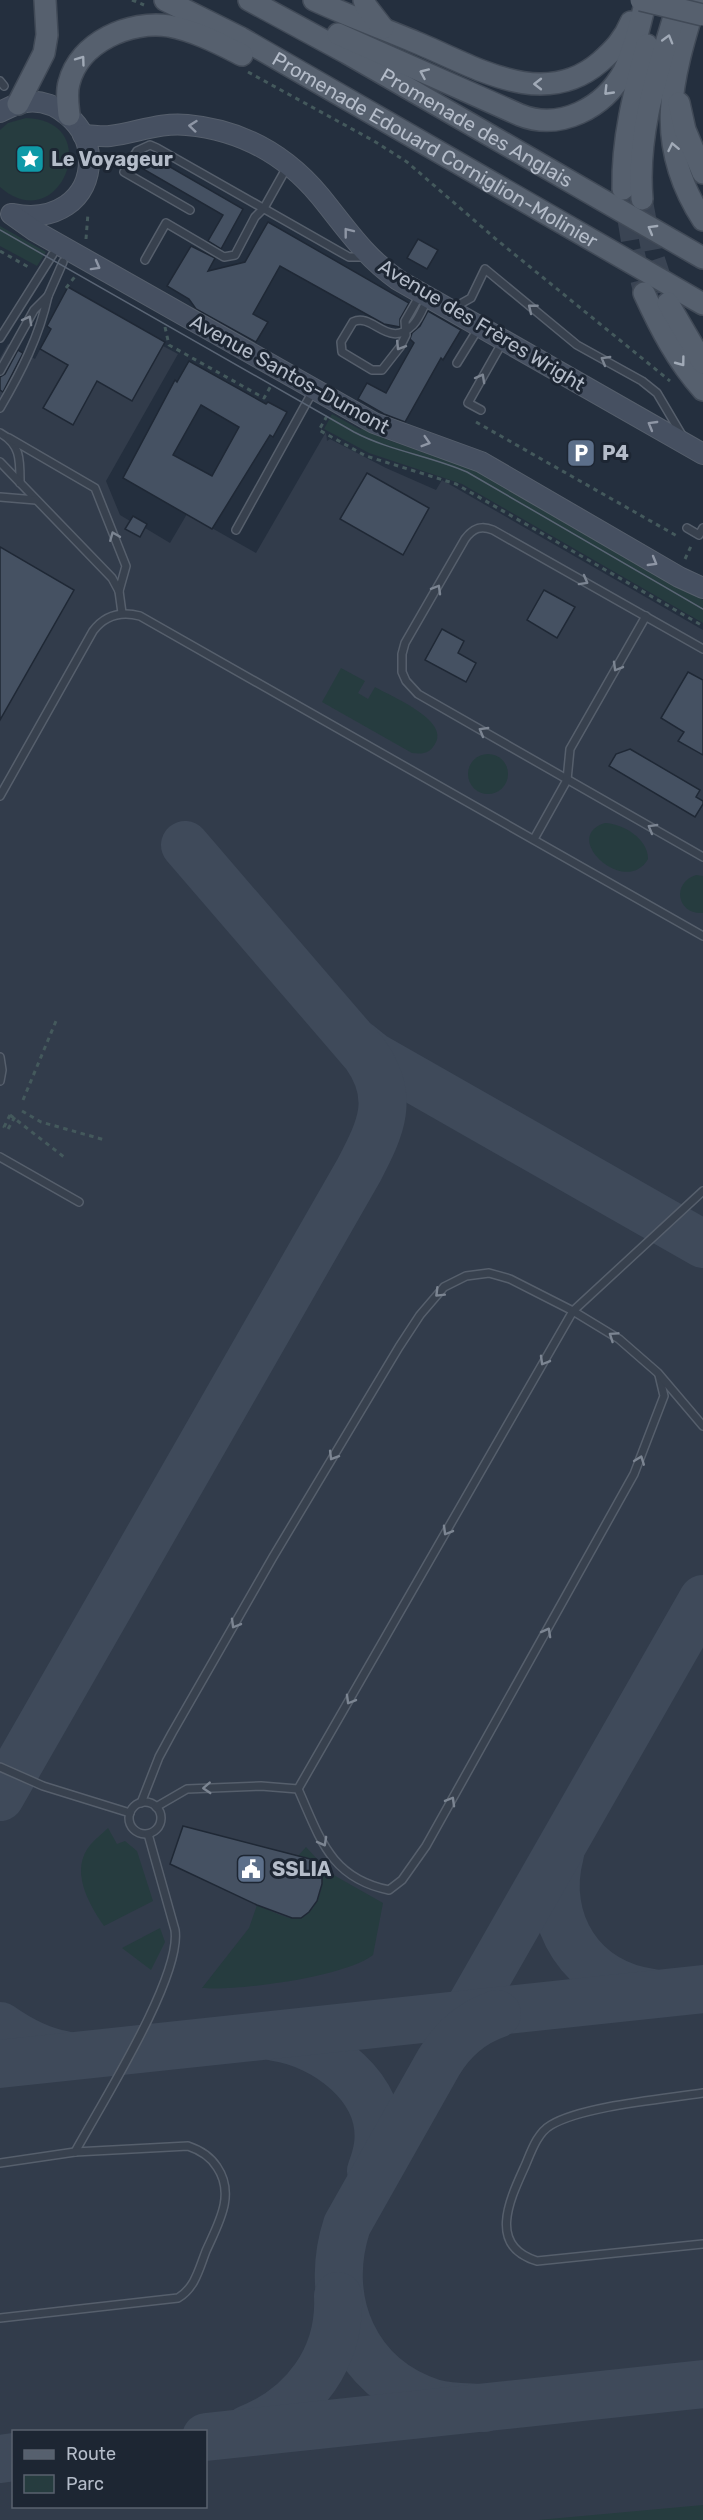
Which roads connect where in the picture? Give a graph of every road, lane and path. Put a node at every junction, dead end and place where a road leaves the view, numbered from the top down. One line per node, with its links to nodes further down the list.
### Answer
1 (34, 0): 13 (main road)
2 (45, 0): 13 (main road)
3 (165, 0): 17 (main road, Promenade Edouard Corniglion-Molinier)
4 (250, 0): 8 (main road, one-way to 4); 30 (main road, Promenade des Anglais, one-way to 4)
5 (314, 0): 14 (main road)
6 (364, 0): 14 (main road)
7 (639, 0): 12 (main road, bridge); 14 (main road, one-way to 14)
8 (646, 0)
9 (660, 0): 10 (main road, one-way to 10)
10 (679, 0)
11 (696, 0): 16 (main road)
12 (703, 15)
13 (46, 24): 18 (main road)
14 (383, 28)
15 (239, 67): 51 (path)
16 (676, 76): 22 (main road); 26 (main road, one-way to 16)
17 (346, 99): 19 (main road, one-way to 17); 40 (main road, Promenade Edouard Corniglion-Molinier)
18 (9, 108): 19 (main road)
19 (69, 115): 20 (main road)
20 (83, 135): 21 (main road, Avenue des Frères Wright, one-way to 20); 25 (main road)
21 (289, 164): 23 (lane); 29 (main road, Avenue des Frères Wright, one-way to 21)
22 (703, 173)
23 (264, 208): 24 (lane); 29 (lane); 31 (lane)
24 (190, 210)
25 (5, 211): 49 (main road, Avenue Santos-Dumont, one-way to 49)
26 (703, 220)
27 (0, 251): 34 (path)
28 (53, 254): 34 (lane)
29 (370, 257): 37 (main road, Avenue des Frères Wright)
30 (703, 258)
31 (145, 260)
32 (63, 262): 35 (lane)
33 (80, 269): 35 (path)
34 (42, 274): 45 (lane)
35 (55, 282): 38 (lane)
36 (645, 293): 53 (main road, one-way to 53)
37 (425, 295): 41 (main road, Avenue des Frères Wright); 44 (lane)
38 (48, 296): 50 (lane, one-way to 38); 54 (lane)
39 (668, 303): 48 (main road)
40 (703, 304)
41 (450, 310): 43 (main road, Avenue des Frères Wright); 58 (lane, one-way to 41)
42 (164, 323): 49 (path)
43 (479, 326): 46 (main road, Avenue des Frères Wright); 47 (lane)
44 (406, 330): 44 (lane, one-way to 44)
45 (0, 338)
46 (503, 340): 55 (lane, one-way to 46); 58 (main road, Avenue des Frères Wright, one-way to 46)
47 (457, 363)
48 (703, 363)
49 (280, 370): 52 (main road, Avenue Santos-Dumont)
50 (0, 371)
51 (672, 383)
52 (314, 389): 64 (lane); 68 (main road, Avenue Santos-Dumont, one-way to 68)
53 (703, 390)
54 (0, 408)
55 (479, 409): 66 (path)
56 (0, 433): 57 (lane)
57 (9, 438): 60 (lane); 69 (lane, one-way to 57)
58 (695, 449)
59 (0, 462): 60 (lane)
60 (20, 483): 62 (lane)
61 (0, 497): 62 (lane)
62 (36, 500): 69 (lane)
63 (703, 528): 65 (lane)
64 (236, 530)
65 (690, 530): 66 (path)
66 (687, 542): 67 (path)
67 (684, 560)
68 (703, 588)
69 (119, 591): 70 (lane)
70 (122, 613): 74 (lane); 75 (lane)
71 (646, 616): 72 (lane); 73 (lane, one-way to 73); 73 (lane, one-way to 71)
72 (703, 648)
73 (567, 780): 75 (lane); 76 (lane, one-way to 73)
74 (0, 796)
75 (534, 839): 77 (lane)
76 (703, 857)
77 (703, 936)
78 (56, 1021): 81 (path)
79 (0, 1057): 80 (lane)
80 (0, 1081)
81 (23, 1100)
82 (22, 1111): 84 (path)
83 (16, 1115): 86 (path, bridge)
84 (105, 1140)
85 (0, 1157): 88 (lane)
86 (64, 1157)
87 (703, 1191): 89 (lane)
88 (79, 1202)
89 (573, 1311): 90 (lane, one-way to 89); 93 (lane, one-way to 93); 94 (lane, one-way to 94)
90 (658, 1373): 91 (lane); 93 (lane, one-way to 90)
91 (703, 1426)
92 (0, 1767): 96 (lane)
93 (298, 1789): 95 (lane, one-way to 95)
94 (141, 1803): 95 (lane); 96 (lane)
95 (156, 1807): 97 (lane)
96 (130, 1813): 97 (lane)
97 (148, 1834): 99 (lane)
98 (703, 2093): 101 (lane)
99 (75, 2152): 100 (lane); 102 (lane)
100 (0, 2163)
101 (703, 2244)
102 (0, 2318)

